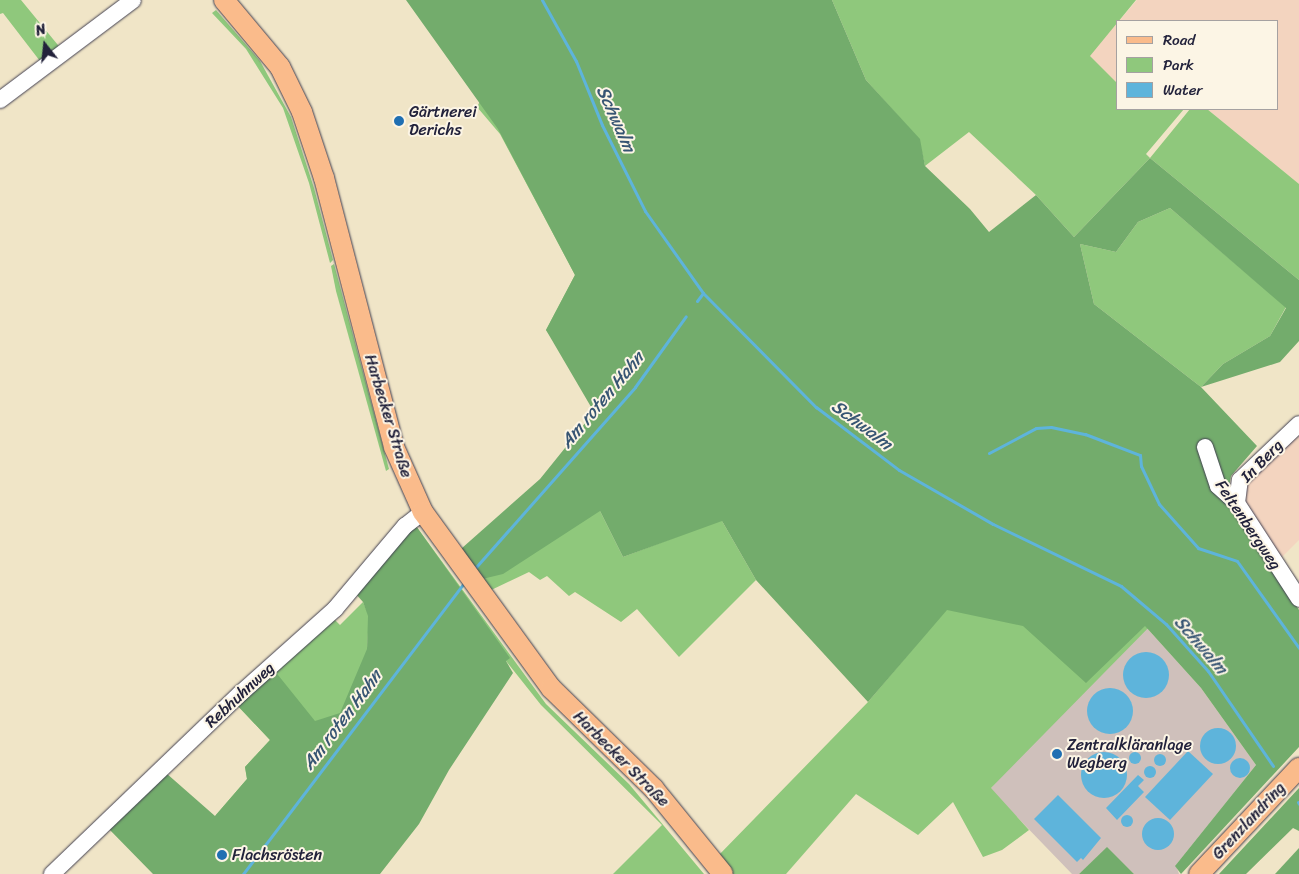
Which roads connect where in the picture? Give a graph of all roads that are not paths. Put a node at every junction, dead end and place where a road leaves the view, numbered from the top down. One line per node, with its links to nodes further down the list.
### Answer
1 (132, 0): 3 (street)
2 (224, 0): 7 (main road, Harbecker Straße)
3 (0, 100)
4 (1299, 424): 6 (street, In Berg)
5 (1205, 447): 6 (street, Feltenbergweg)
6 (1237, 503): 8 (street, Feltenbergweg)
7 (423, 512): 10 (street, Rebhuhnweg); 11 (main road, Harbecker Straße)
8 (1299, 599)
9 (1299, 768): 12 (main road, Grenzlandring)
10 (52, 874)
11 (723, 874)
12 (1199, 874)

